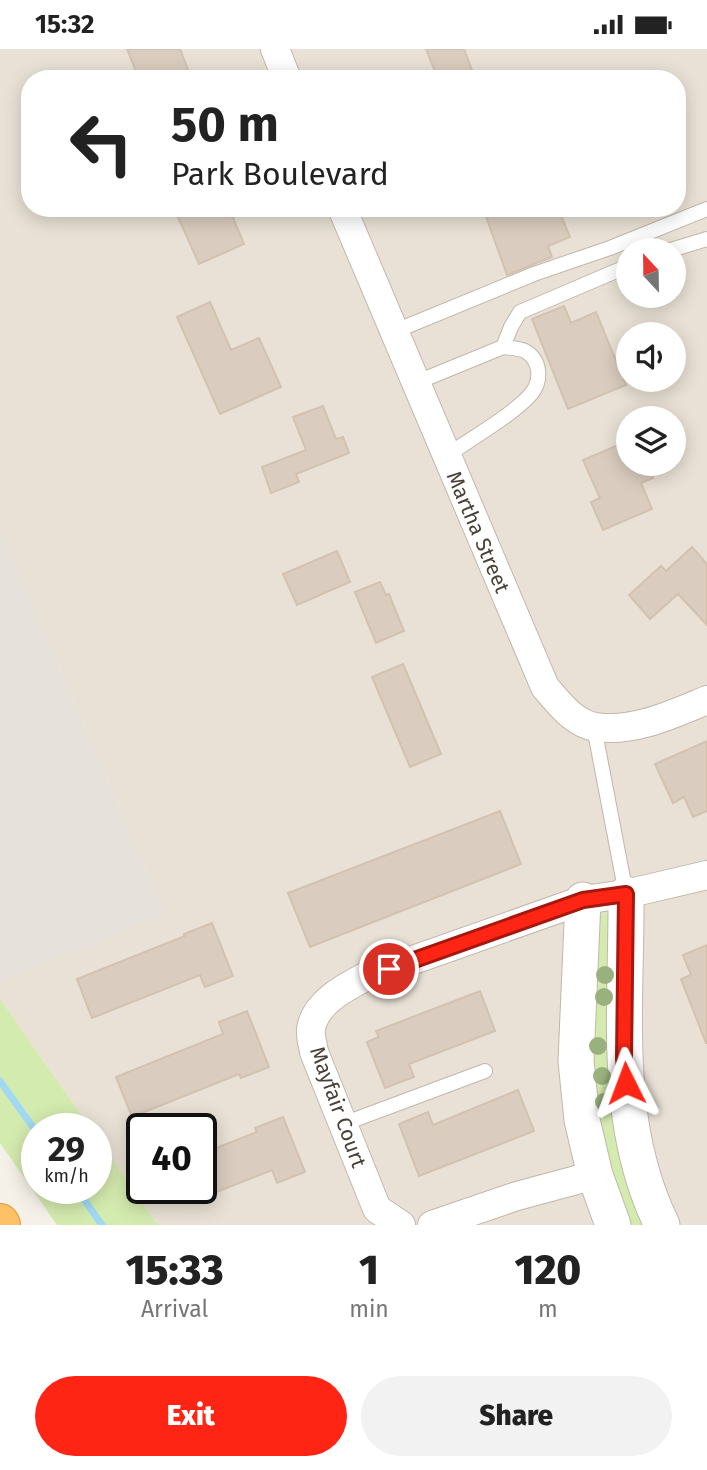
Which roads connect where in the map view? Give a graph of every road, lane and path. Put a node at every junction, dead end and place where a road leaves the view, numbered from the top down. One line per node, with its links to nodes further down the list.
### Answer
1 (275, 49): 2 (street)
2 (283, 70)
3 (707, 209): 8 (lane)
4 (346, 217): 8 (street, Martha Street)
5 (707, 239): 6 (lane)
6 (686, 245)
7 (616, 271): 9 (lane)
8 (394, 332): 10 (street, Martha Street)
9 (503, 347): 10 (lane); 11 (lane)
10 (415, 383): 11 (street, Martha Street)
11 (446, 456): 13 (street, Martha Street)
12 (707, 700): 13 (street)
13 (594, 727): 15 (lane)
14 (707, 875): 15 (street)
15 (626, 894): 16 (street); 23 (street)
16 (583, 900): 18 (street, Mayfair Court); 19 (street)
17 (485, 1071): 18 (lane)
18 (343, 1124): 20 (street, Mayfair Court)
19 (595, 1175): 21 (street); 22 (street)
20 (401, 1225)
21 (432, 1225)
22 (613, 1225)
23 (662, 1225)

